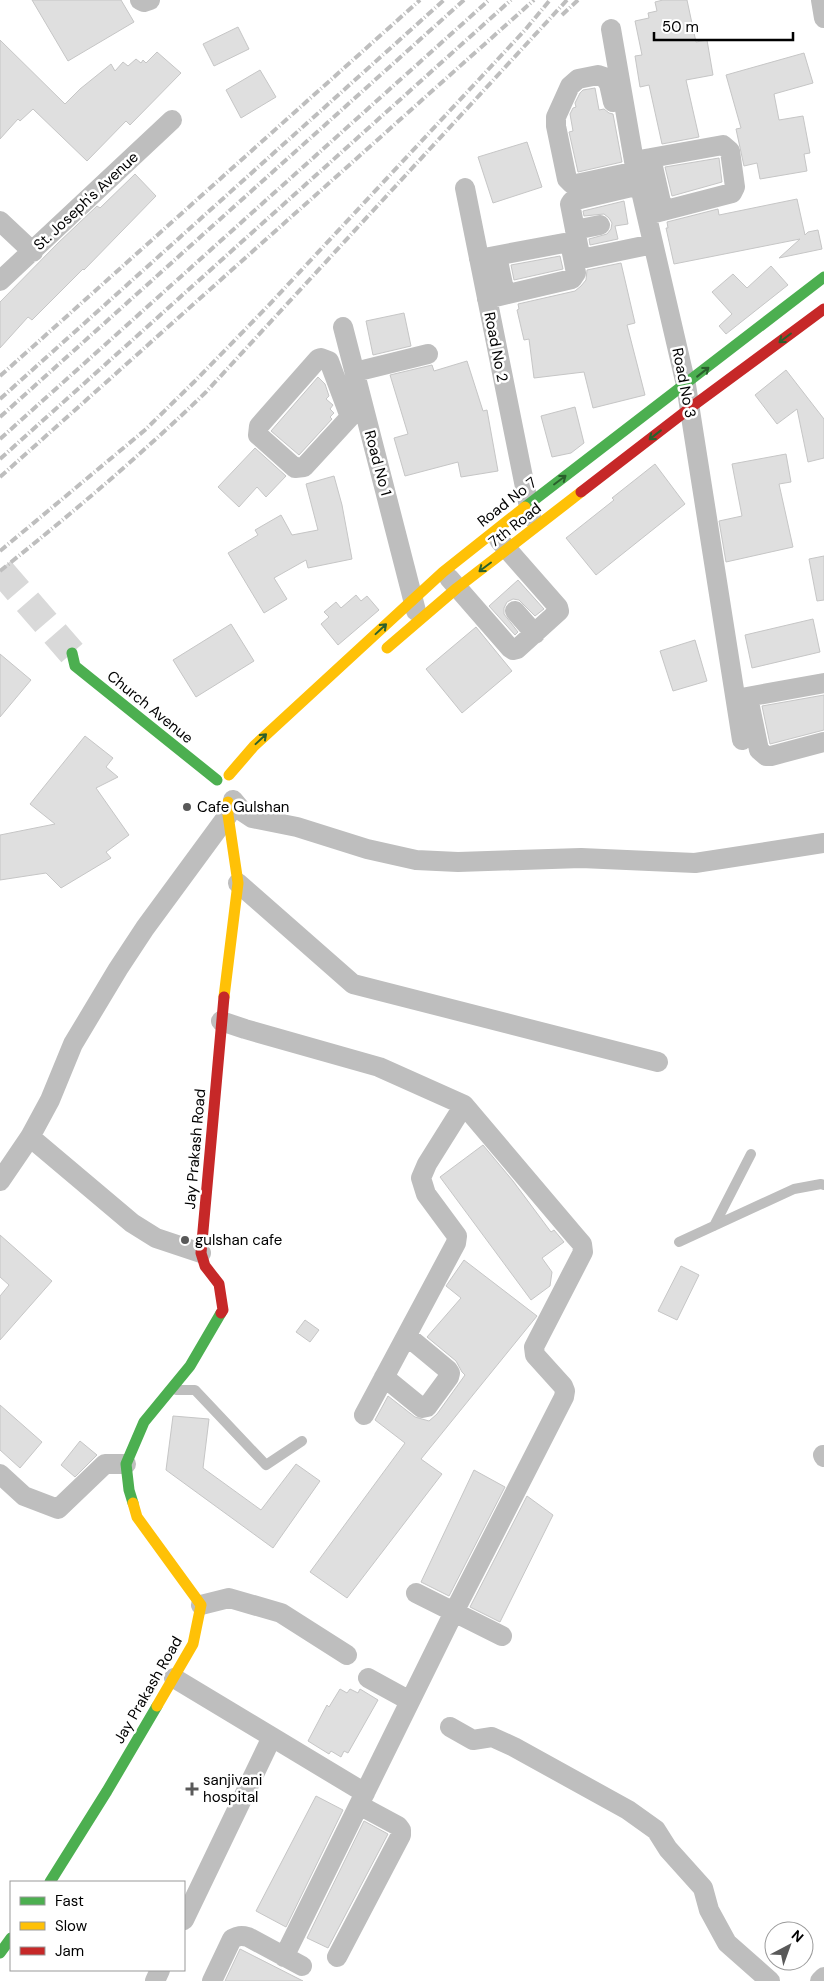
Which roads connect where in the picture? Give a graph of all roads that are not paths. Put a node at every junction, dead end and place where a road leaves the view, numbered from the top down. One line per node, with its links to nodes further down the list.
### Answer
1 (140, 0): 2 (street)
2 (150, 0)
3 (821, 0): 4 (street)
4 (824, 18)
5 (611, 29): 6 (street, Road No 3)
6 (616, 90): 8 (street, Road No 3); 8 (street)
7 (172, 120): 15 (street, St. Joseph's Avenue)
8 (638, 170): 10 (street, Road No 3); 10 (street); 10 (street); 13 (street)
9 (465, 188): 16 (street, Road No 2)
10 (655, 213): 14 (street, Road No 3)
11 (0, 221): 15 (street)
12 (600, 225): 13 (street)
13 (575, 230): 14 (street)
14 (653, 244): 24 (street, Road No 3)
15 (33, 252): 18 (street, St. Joseph's Avenue)
16 (488, 258): 19 (street, Road No 2); 19 (street)
17 (824, 277): 24 (street, Road No 7, one-way to 17)
18 (0, 281)
19 (496, 297): 27 (street, Road No 2)
20 (824, 309): 25 (street, 7th Road, one-way to 25)
21 (428, 354): 23 (street)
22 (330, 365): 23 (street, Road No 1); 26 (street); 26 (street)
23 (355, 372): 26 (street, Road No 1)
24 (686, 385): 25 (street, Road No 3); 27 (street, Road No 7, one-way to 24)
25 (690, 408): 28 (street, 7th Road, one-way to 28); 42 (street, Road No 3)
26 (356, 410): 33 (street, Road No 1)
27 (528, 505): 28 (street, Road No 2); 29 (street, Road No 7)
28 (534, 529): 30 (street, 7th Road)
29 (493, 532): 30 (street); 31 (street, Road No 7)
30 (507, 550): 32 (street, 7th Road, one-way to 32); 36 (street)
31 (443, 572): 32 (street); 33 (street, Road No 7)
32 (457, 588): 35 (street, 7th Road); 36 (street)
33 (413, 598): 35 (street, Road No 1); 45 (street, Road No 7, one-way to 33)
34 (515, 611): 36 (street)
35 (418, 620): 37 (street, 7th Road)
36 (535, 634)
37 (381, 652)
38 (72, 653): 40 (street)
39 (63, 662): 40 (street)
40 (75, 666): 45 (street, Church Avenue)
41 (824, 683): 42 (street)
42 (742, 698): 43 (street, Road No 3); 44 (street)
43 (742, 740)
44 (824, 742)
45 (223, 777): 46 (street)
46 (229, 806): 47 (street); 48 (street, Jay Prakash Road); 52 (street)
47 (824, 843)
48 (238, 883): 49 (street, Jay Prakash Road); 50 (street)
49 (222, 1021): 51 (street); 58 (street, Jay Prakash Road)
50 (658, 1062)
51 (464, 1105): 59 (street); 68 (street)
52 (30, 1137): 54 (street); 58 (street)
53 (752, 1154): 56 (lane)
54 (0, 1180)
55 (824, 1185): 56 (lane)
56 (714, 1226): 57 (lane)
57 (679, 1242)
58 (201, 1253): 61 (street)
59 (406, 1336): 60 (street); 60 (street)
60 (384, 1377): 62 (street)
61 (170, 1390): 63 (lane); 64 (street)
62 (364, 1415)
63 (302, 1441)
64 (126, 1464): 65 (street); 67 (street)
65 (0, 1474)
66 (416, 1594): 68 (street)
67 (201, 1605): 70 (street); 71 (street, Jay Prakash Road)
68 (454, 1612): 69 (street); 73 (street)
69 (502, 1636)
70 (347, 1655)
71 (174, 1678): 75 (street); 77 (street, Jay Prakash Road)
72 (368, 1678): 73 (street)
73 (410, 1701): 76 (street)
74 (450, 1727): 84 (street)
75 (272, 1737): 76 (street); 78 (street)
76 (362, 1799): 81 (street); 83 (street)
77 (51, 1881)
78 (185, 1918)
79 (10, 1939): 80 (street)
80 (0, 1954)
81 (337, 1957)
82 (824, 1977): 85 (street)
83 (212, 1981)
84 (770, 1981)
85 (820, 1981)

